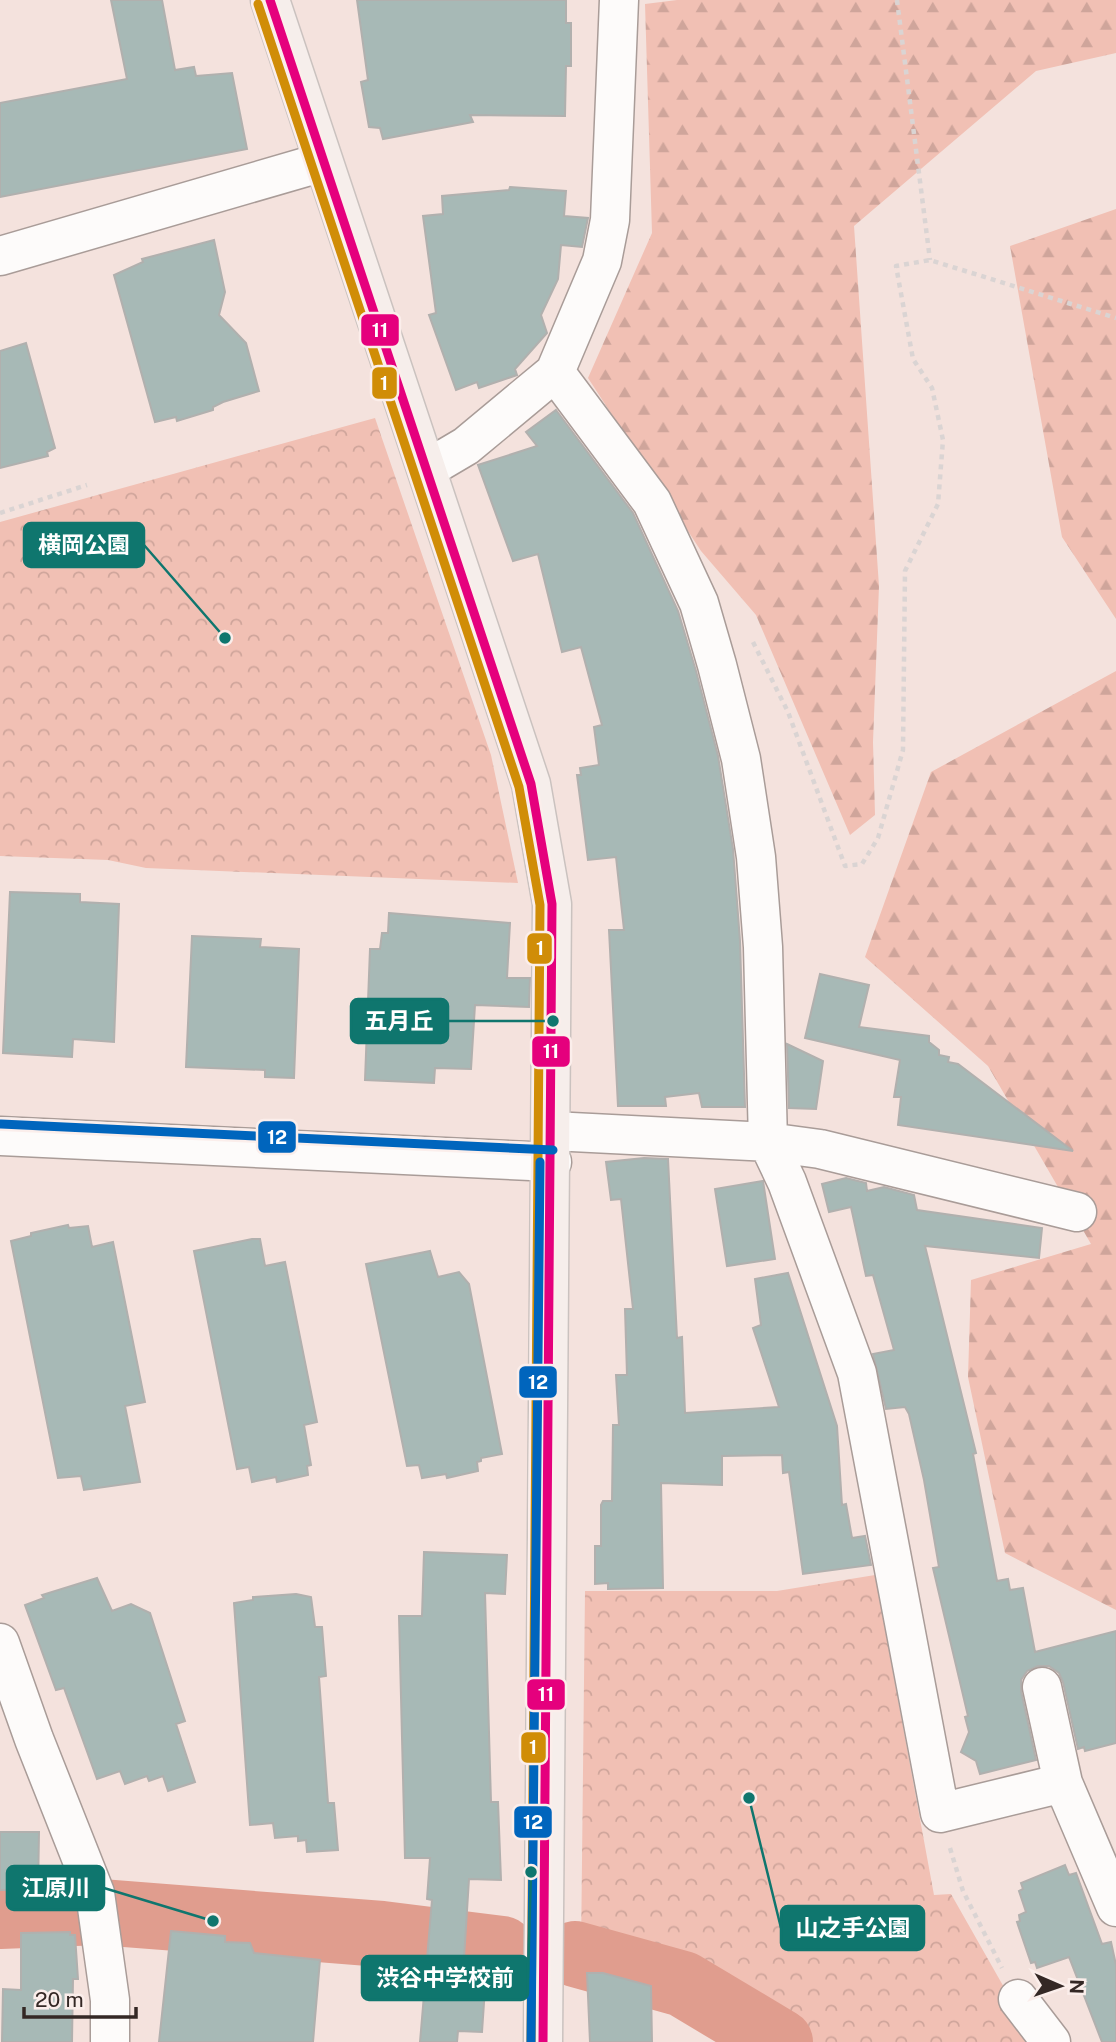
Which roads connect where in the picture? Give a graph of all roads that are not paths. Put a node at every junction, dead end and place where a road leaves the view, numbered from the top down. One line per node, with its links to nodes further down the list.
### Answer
1 (270, 0): 3 (main road)
2 (619, 0): 5 (street)
3 (323, 162): 4 (street); 6 (main road)
4 (0, 256)
5 (555, 372): 6 (street); 8 (street)
6 (427, 469): 9 (main road)
7 (0, 1136): 9 (street)
8 (768, 1142): 9 (street); 10 (street); 14 (street)
9 (552, 1147): 18 (main road)
10 (1077, 1212)
11 (0, 1643): 13 (street)
12 (1042, 1687): 14 (street)
13 (17, 1739): 17 (street)
14 (1063, 1783): 15 (street)
15 (1116, 1907)
16 (1018, 1999): 19 (street)
17 (110, 2042)
18 (543, 2042)
19 (1051, 2042)

